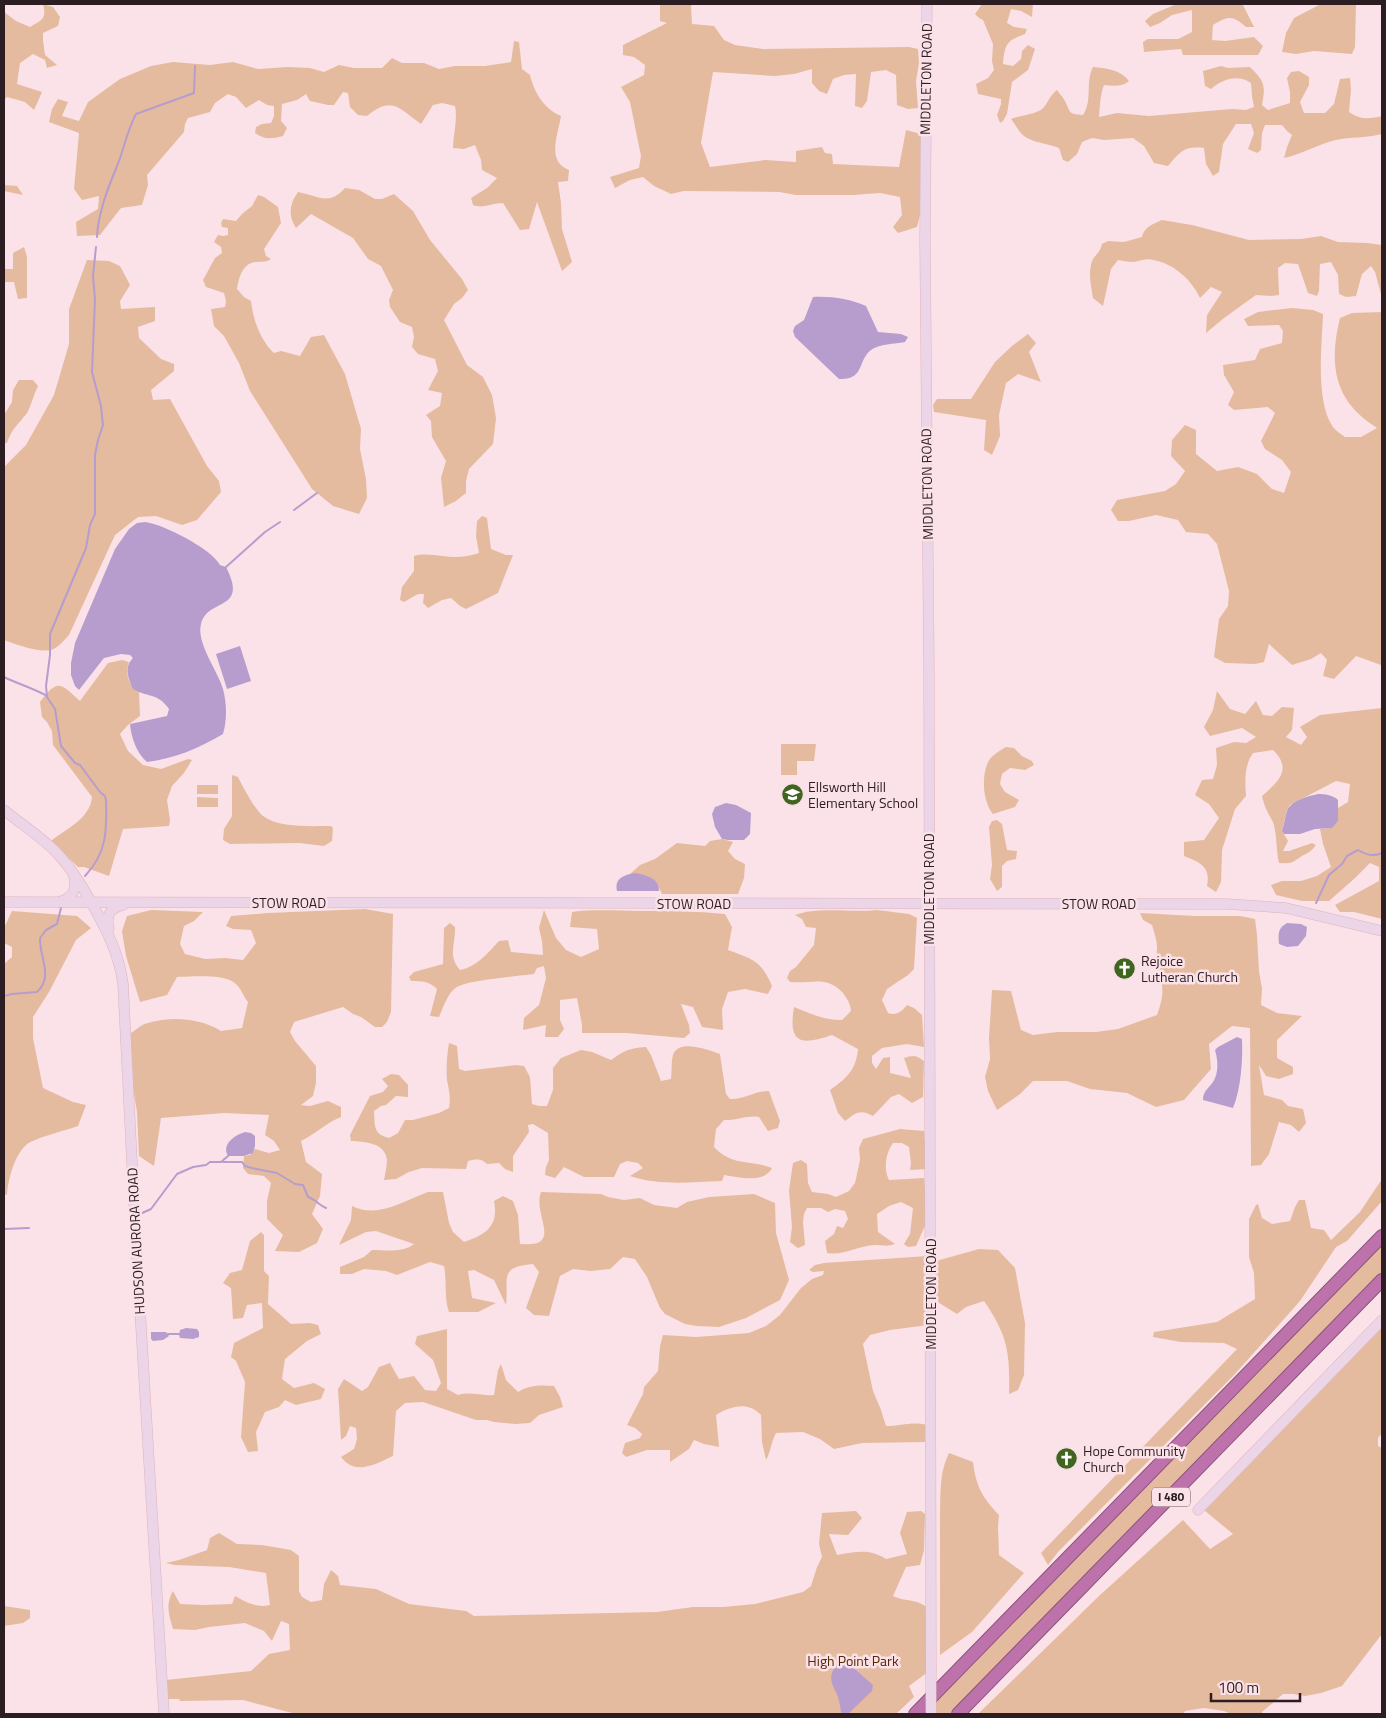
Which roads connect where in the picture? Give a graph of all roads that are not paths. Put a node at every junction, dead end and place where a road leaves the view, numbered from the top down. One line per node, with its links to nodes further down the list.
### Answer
1 (927, 4): 8 (street, MIDDLETON ROAD)
2 (4, 810): 3 (street, HUDSON AURORA ROAD)
3 (73, 872): 5 (street, HUDSON AURORA ROAD); 6 (street)
4 (4, 902): 6 (street, STOW ROAD)
5 (91, 902): 6 (street, STOW ROAD); 7 (street, STOW ROAD); 10 (street, HUDSON AURORA ROAD)
6 (58, 903)
7 (134, 903): 8 (street, STOW ROAD); 10 (street)
8 (929, 904): 9 (street, STOW ROAD); 17 (street, MIDDLETON ROAD, bridge)
9 (1382, 931)
10 (110, 937): 15 (street, HUDSON AURORA ROAD)
11 (1382, 1236): 16 (highway, I 480)
12 (1382, 1280): 18 (highway, I 480)
13 (1382, 1320): 14 (street)
14 (1198, 1510)
15 (164, 1714)
16 (915, 1714)
17 (932, 1714)
18 (958, 1714)

